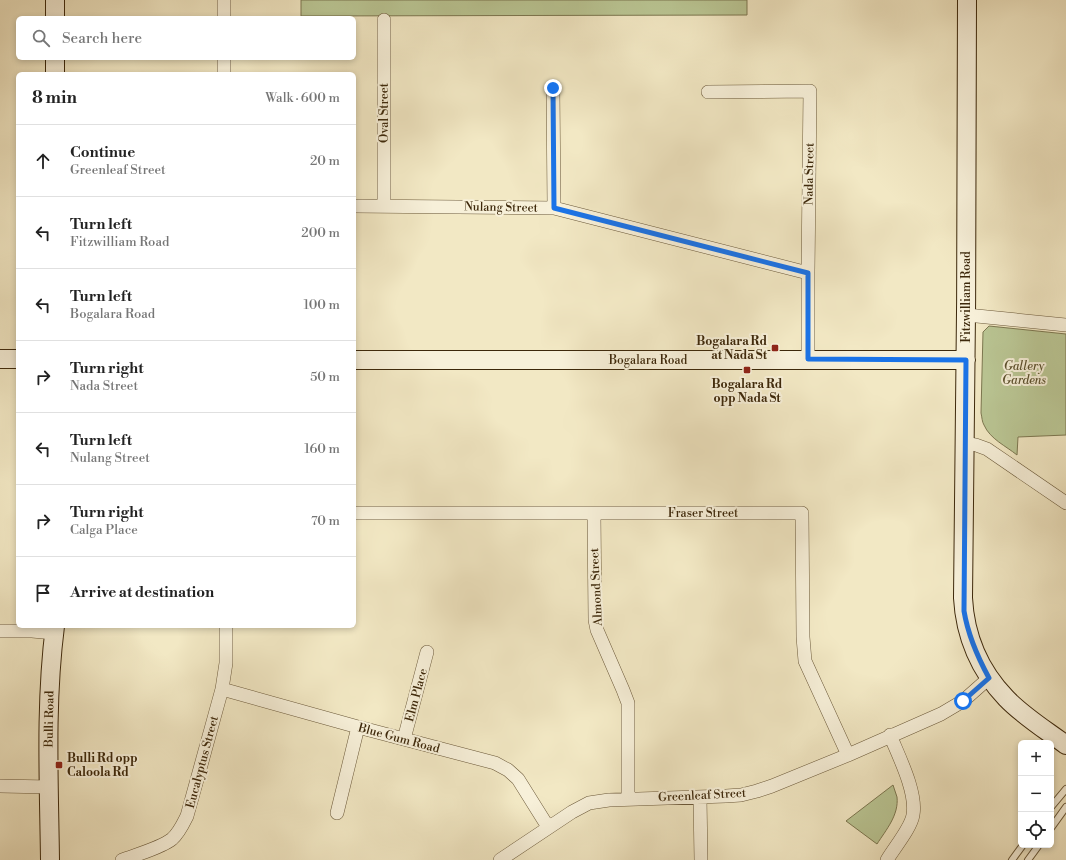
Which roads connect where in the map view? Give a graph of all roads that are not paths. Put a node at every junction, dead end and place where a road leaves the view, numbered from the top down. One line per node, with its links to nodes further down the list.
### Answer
1 (55, 0): 4 (street)
2 (224, 0): 5 (street)
3 (967, 0): 17 (street, Fitzwilliam Road)
4 (55, 16)
5 (224, 16)
6 (384, 20): 14 (street, Oval Street)
7 (55, 60): 9 (street)
8 (224, 60): 10 (street)
9 (55, 72)
10 (224, 72)
11 (553, 88): 15 (street)
12 (708, 92): 16 (street, Nada Street)
13 (356, 206): 14 (street, Nulang Street)
14 (384, 206): 15 (street, Nulang Street)
15 (554, 208): 16 (street, Nulang Street)
16 (808, 273): 21 (street, Nada Street)
17 (966, 315): 18 (street); 23 (street, Fitzwilliam Road)
18 (1066, 325)
19 (0, 359): 20 (street)
20 (16, 359)
21 (808, 359): 22 (street, Bogalara Road); 23 (street, Bogalara Road)
22 (356, 360)
23 (966, 360): 24 (street, Fitzwilliam Road)
24 (966, 443): 25 (street); 32 (street, Fitzwilliam Road)
25 (1066, 504)
26 (356, 513): 27 (street, Fraser Street)
27 (594, 513): 38 (street, Fraser Street); 43 (street, Almond Street)
28 (226, 628): 33 (street, Eucalyptus Street)
29 (54, 629): 30 (street); 40 (street, Bulli Road)
30 (0, 631)
31 (427, 652): 36 (street, Elm Place)
32 (989, 678): 35 (street, Greenleaf Street); 37 (street, Fitzwilliam Road)
33 (222, 689): 34 (street, Blue Gum Road); 52 (street, Eucalyptus Street)
34 (358, 727): 36 (street, Blue Gum Road); 46 (street)
35 (890, 735): 38 (street, Greenleaf Street); 55 (street)
36 (404, 739): 48 (street, Blue Gum Road)
37 (1066, 745)
38 (848, 755): 42 (street, Greenleaf Street)
39 (0, 786): 40 (street)
40 (49, 787): 51 (street, Bulli Road)
41 (1066, 789): 44 (lane)
42 (700, 797): 43 (street, Greenleaf Street); 54 (street)
43 (628, 799): 48 (street, Greenleaf Street)
44 (1054, 803)
45 (1066, 807): 47 (lane)
46 (337, 813)
47 (1054, 824)
48 (548, 827): 53 (street, Greenleaf Street)
49 (1021, 848): 56 (lane)
50 (1037, 848): 57 (lane)
51 (50, 860)
52 (122, 860)
53 (500, 860)
54 (701, 860)
55 (887, 860)
56 (1012, 860)
57 (1028, 860)

